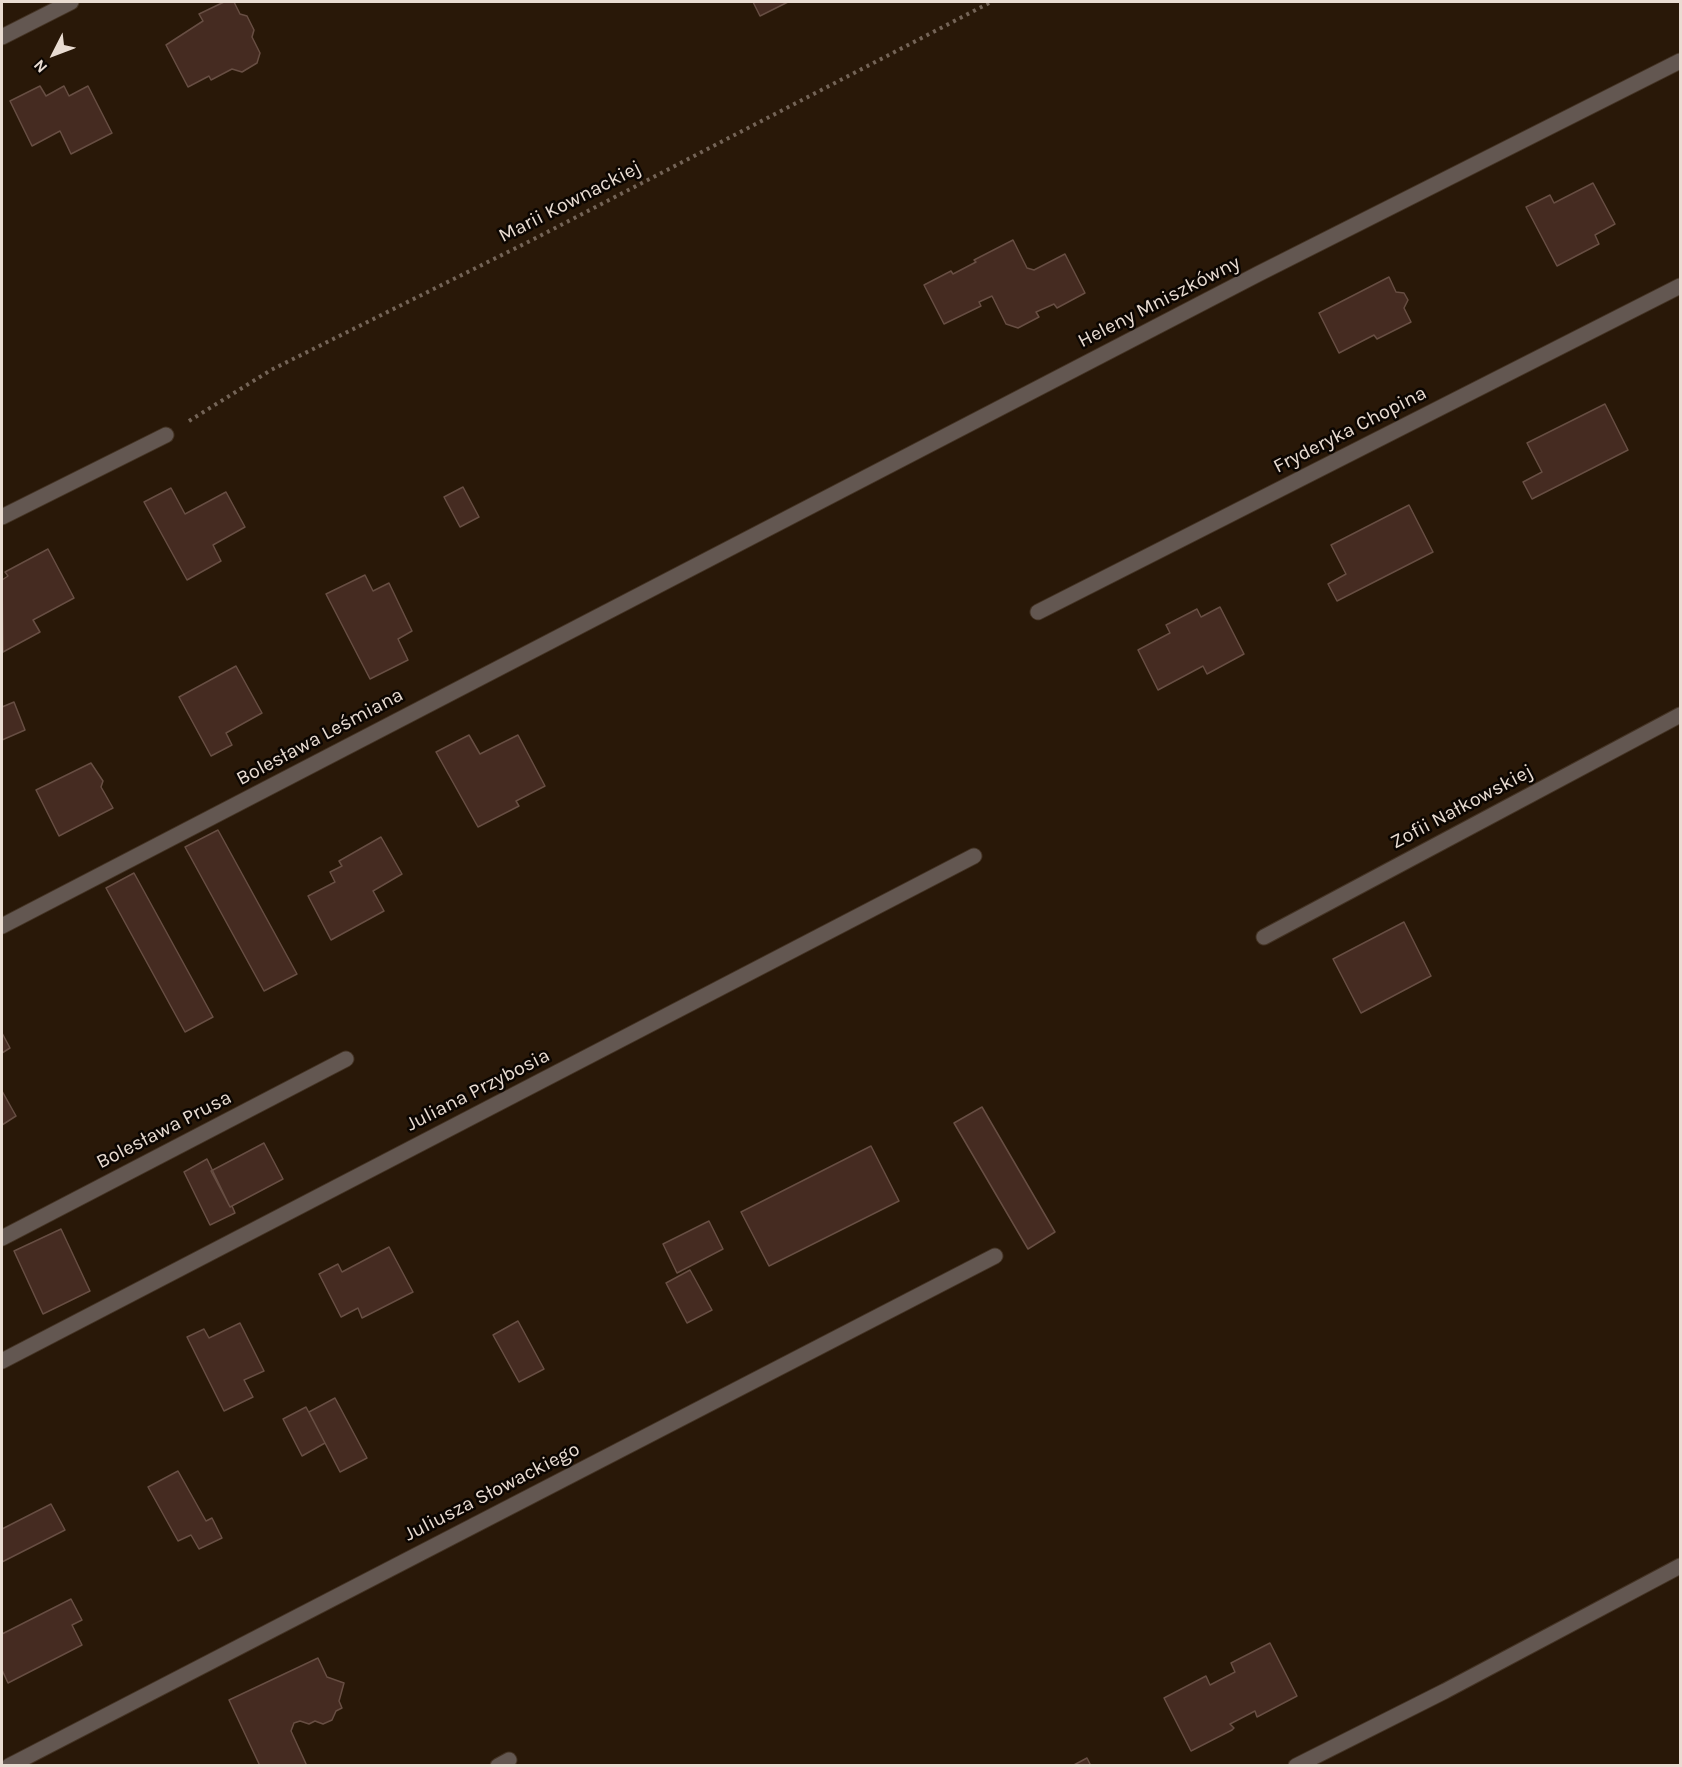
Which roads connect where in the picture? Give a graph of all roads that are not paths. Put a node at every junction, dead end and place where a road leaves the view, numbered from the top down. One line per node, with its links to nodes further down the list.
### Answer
1 (71, 2): 2 (street)
2 (2, 37)
3 (1680, 62): 7 (street, Heleny Mniszkówny)
4 (1680, 286): 8 (street, Fryderyka Chopina)
5 (166, 435): 6 (street)
6 (2, 517)
7 (658, 584): 11 (street, Bolesława Leśmiana)
8 (1038, 612)
9 (1680, 715): 12 (street, Zofii Nałkowskiej)
10 (974, 856): 16 (street, Juliana Przybosia)
11 (2, 926)
12 (1263, 937)
13 (346, 1059): 14 (street, Bolesława Prusa)
14 (2, 1238)
15 (995, 1256): 18 (street, Juliusza Słowackiego)
16 (2, 1361)
17 (1680, 1566): 19 (street)
18 (9, 1766)
19 (1296, 1766)

